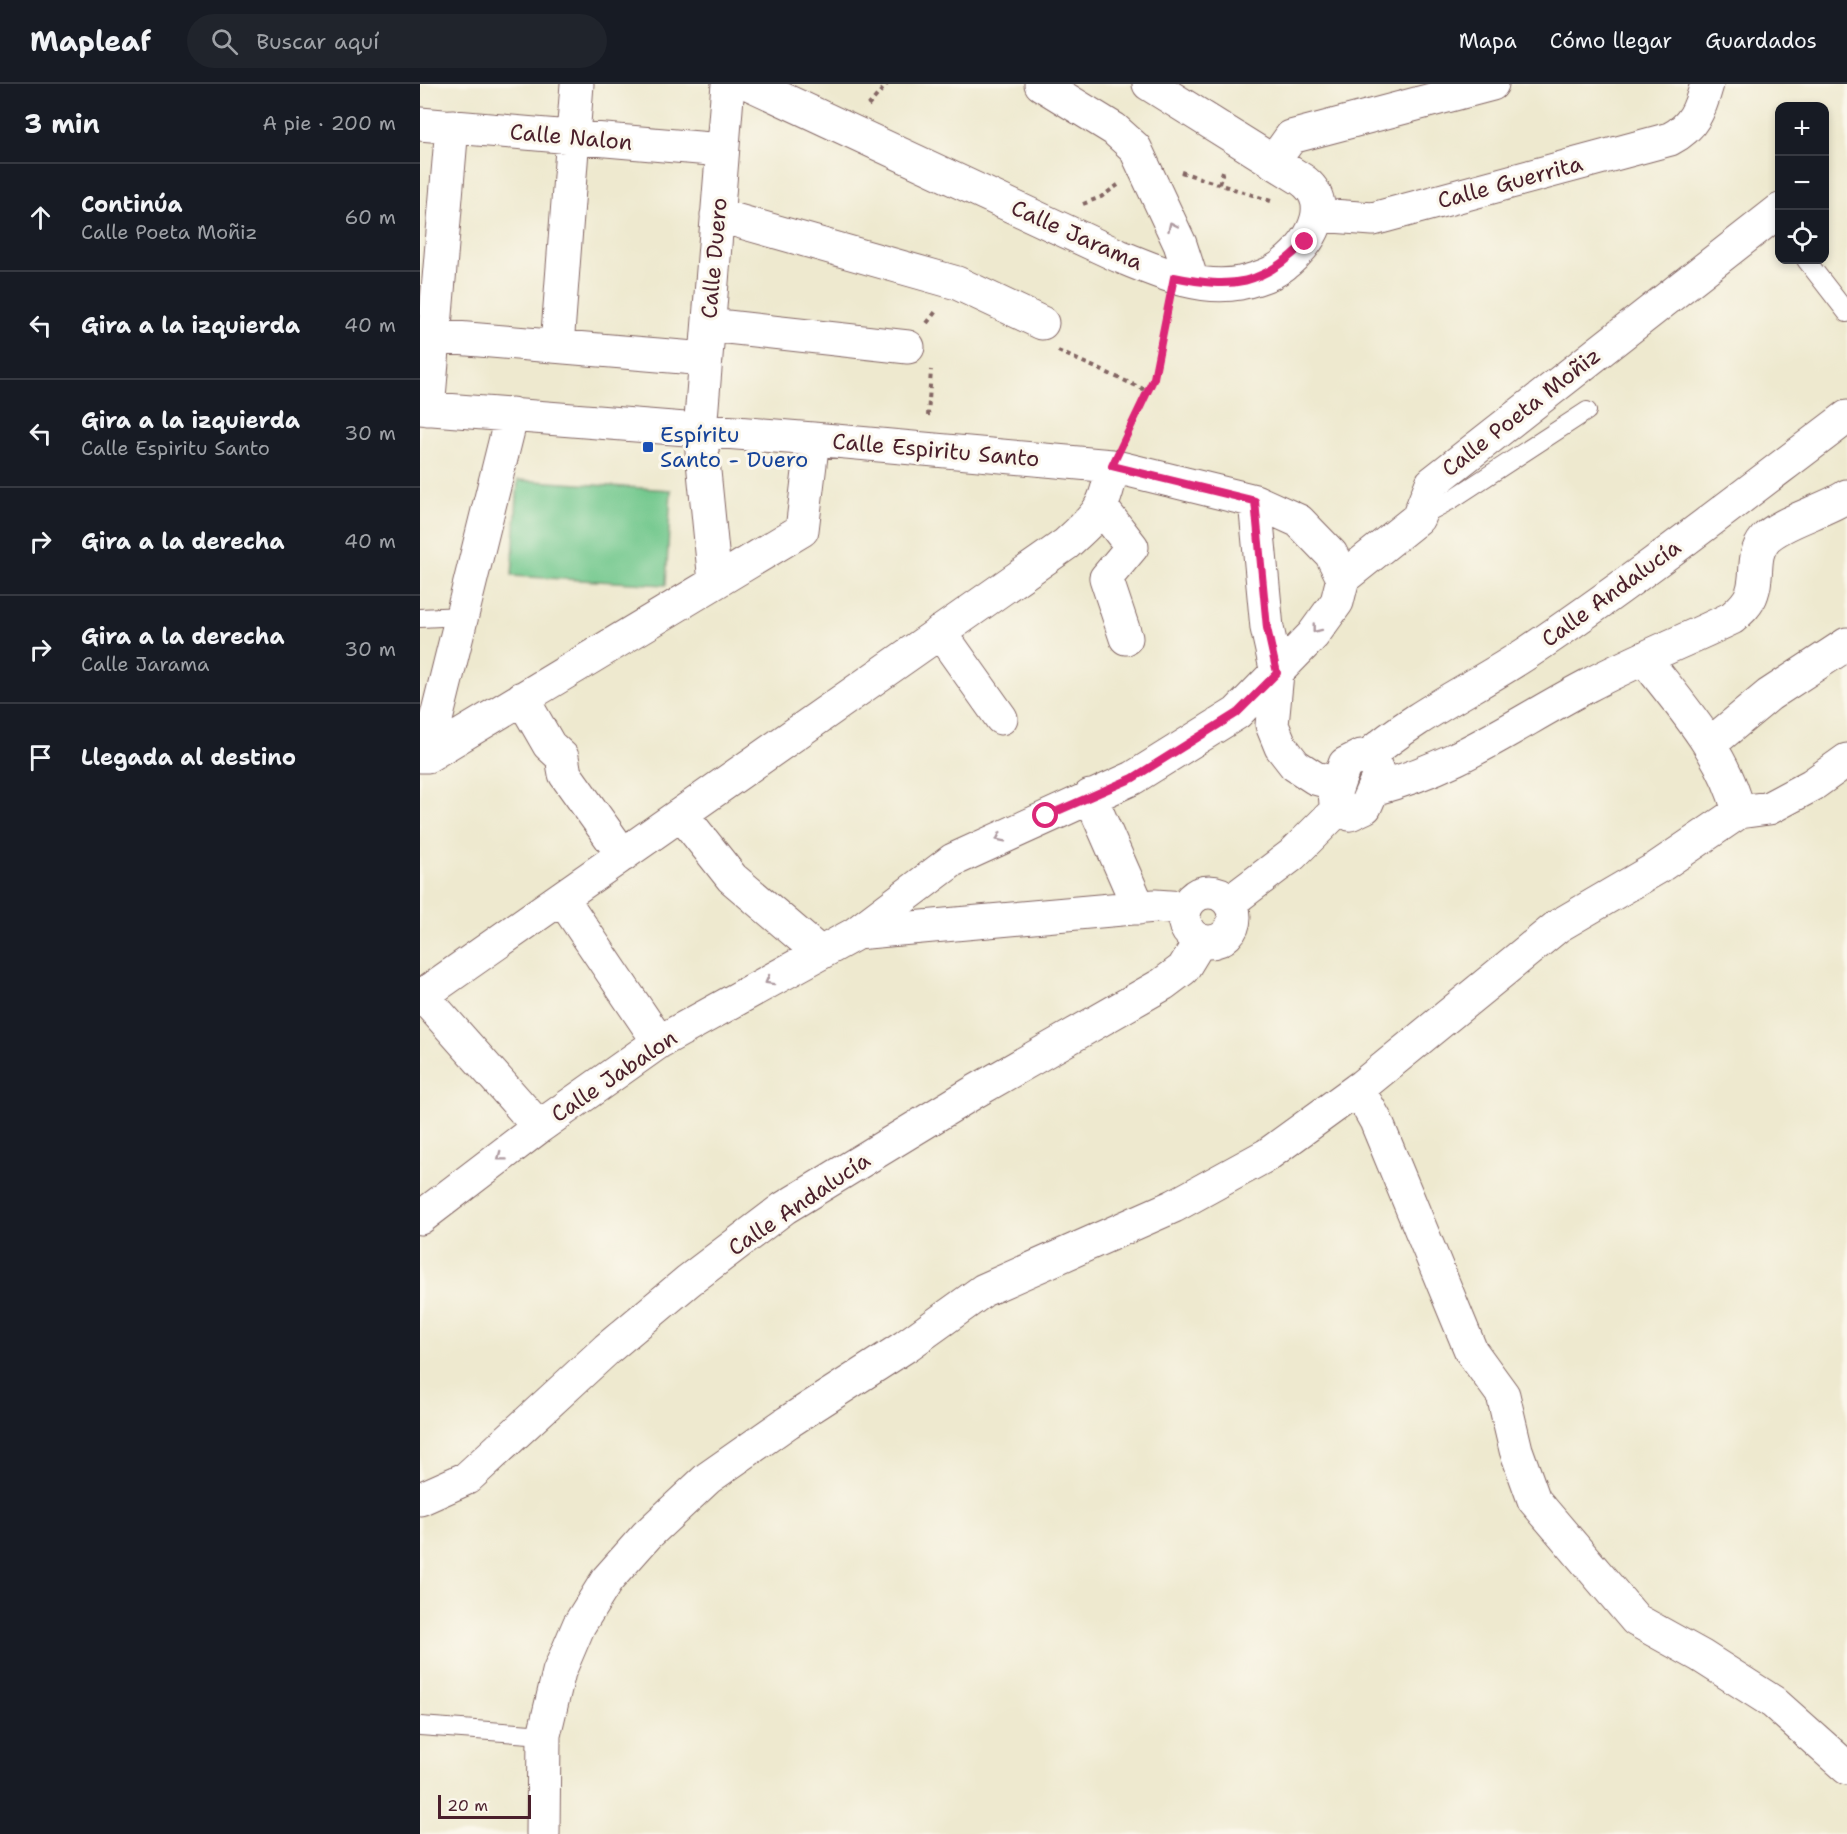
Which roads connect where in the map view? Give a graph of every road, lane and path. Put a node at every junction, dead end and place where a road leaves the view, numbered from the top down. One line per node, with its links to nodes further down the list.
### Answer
1 (577, 84): 9 (street)
2 (728, 84): 10 (street, Calle Duero)
3 (750, 84): 16 (street, Calle Jarama)
4 (1041, 84): 11 (street)
5 (1492, 84): 12 (street)
6 (1707, 84): 14 (street, Calle Guerrita)
7 (1161, 87): 12 (street)
8 (436, 125): 9 (street, Calle Nalon); 22 (street)
9 (574, 137): 10 (street, Calle Nalon); 23 (street)
10 (722, 150): 13 (street, Calle Duero)
11 (1141, 160): 14 (path); 16 (path); 18 (street, one-way to 11)
12 (1273, 162): 14 (street)
13 (717, 215): 20 (street); 21 (street, Calle Duero)
14 (1318, 215): 18 (street, Calle Jarama)
15 (1775, 220): 37 (street, Calle Poeta Moñiz)
16 (1068, 233): 18 (street, Calle Jarama)
17 (1809, 264): 19 (lane)
18 (1183, 279): 26 (path)
19 (1847, 313)
20 (1042, 323): 26 (path)
21 (708, 325): 24 (street); 25 (street, Calle Duero)
22 (427, 335): 23 (street); 27 (street)
23 (557, 346): 25 (street)
24 (908, 347)
25 (706, 359): 31 (street, Calle Duero)
26 (1148, 391): 33 (path)
27 (424, 408): 29 (street, Calle Espiritu Santo)
28 (1587, 411): 37 (lane)
29 (512, 414): 31 (street, Calle Espiritu Santo); 40 (street)
30 (1847, 417): 52 (street, Calle Andalucía)
31 (700, 431): 32 (street, Calle Espiritu Santo); 39 (street, Calle Duero)
32 (813, 439): 33 (street, Calle Espiritu Santo); 39 (street)
33 (1112, 466): 35 (street, Calle Espiritu Santo); 36 (street)
34 (1847, 496): 45 (street)
35 (1255, 501): 38 (street, Calle Espiritu Santo); 46 (street)
36 (1101, 507): 42 (street); 43 (street)
37 (1418, 518): 38 (street, Calle Poeta Moñiz)
38 (1342, 578): 46 (street, one-way to 46)
39 (715, 582): 48 (street)
40 (462, 616): 41 (lane); 47 (street)
41 (420, 618)
42 (940, 632): 49 (street); 58 (street)
43 (1126, 638)
44 (1847, 644): 50 (street)
45 (1644, 658): 50 (street); 54 (street)
46 (1277, 673): 55 (street); 56 (street)
47 (432, 685): 51 (street)
48 (522, 698): 51 (street); 59 (street)
49 (1001, 718)
50 (1710, 744): 57 (street)
51 (423, 756)
52 (1366, 757): 54 (street); 56 (street, Calle Andalucía)
53 (1847, 760): 57 (street)
54 (1373, 789): 56 (street)
55 (1090, 796): 62 (street); 64 (street, one-way to 64)
56 (1338, 796): 61 (street)
57 (1739, 812): 69 (street)
58 (682, 815): 59 (street); 66 (street)
59 (623, 855): 60 (street)
60 (561, 898): 67 (street); 68 (street)
61 (1230, 902): 63 (street); 65 (street)
62 (1138, 908): 63 (street); 64 (street)
63 (1185, 908): 65 (street)
64 (855, 934): 66 (street)
65 (1200, 941): 72 (street, Calle Andalucía)
66 (820, 953): 68 (street, Calle Jabalon, one-way to 68)
67 (421, 996): 70 (street)
68 (659, 1042): 70 (street, Calle Jabalon)
69 (1358, 1089): 74 (street); 75 (street)
70 (539, 1127): 71 (street, Calle Jabalon, one-way to 71)
71 (420, 1218)
72 (420, 1499)
73 (420, 1726): 74 (lane)
74 (544, 1735): 76 (street)
75 (1847, 1768)
76 (543, 1834)

